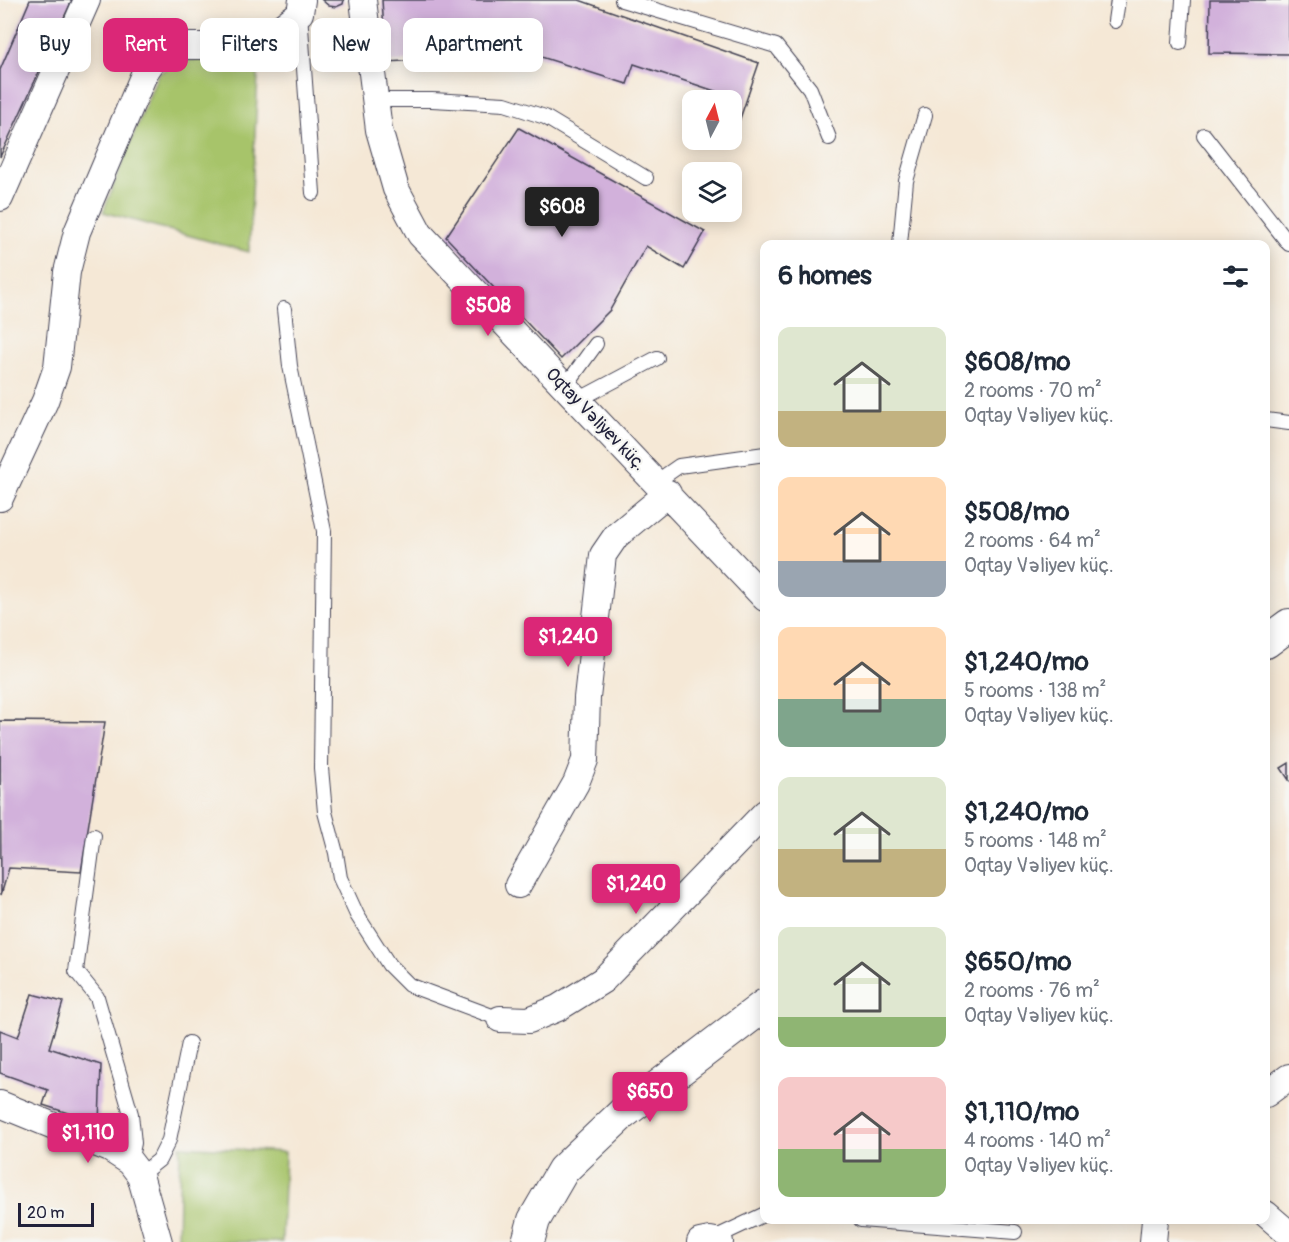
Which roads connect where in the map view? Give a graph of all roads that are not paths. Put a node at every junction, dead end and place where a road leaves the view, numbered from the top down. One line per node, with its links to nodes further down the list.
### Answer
1 (87, 0): 15 (street)
2 (363, 0): 9 (street, Oqtay Vəliyev küç.)
3 (622, 0): 12 (lane)
4 (1118, 0): 7 (lane)
5 (1184, 0): 8 (lane)
6 (301, 6): 14 (lane); 26 (street)
7 (1115, 21)
8 (1180, 43)
9 (376, 100): 13 (lane); 21 (street, Oqtay Vəliyev küç.)
10 (925, 115): 16 (lane)
11 (1204, 135): 17 (lane)
12 (829, 138)
13 (646, 178)
14 (313, 192)
15 (0, 198)
16 (900, 240)
17 (1289, 244)
18 (284, 309): 34 (lane)
19 (596, 344): 21 (lane)
20 (657, 358): 21 (lane)
21 (572, 394): 25 (street, Oqtay Vəliyev küç.)
22 (1270, 421): 23 (lane)
23 (1289, 423)
24 (760, 455): 25 (lane)
25 (662, 488): 27 (street, Oqtay Vəliyev küç.); 32 (street)
26 (0, 498)
27 (760, 593)
28 (1289, 625): 29 (street)
29 (1270, 639)
30 (760, 818): 34 (street)
31 (94, 836): 39 (lane)
32 (518, 885)
33 (760, 1009): 48 (street)
34 (500, 1019)
35 (189, 1043): 39 (lane)
36 (1289, 1077): 37 (street)
37 (1270, 1092)
38 (0, 1104): 39 (street)
39 (135, 1168): 47 (street)
40 (760, 1216): 46 (lane)
41 (1270, 1217): 45 (street)
42 (912, 1224): 44 (lane)
43 (1155, 1224): 49 (street)
44 (1015, 1232)
45 (1289, 1234)
46 (710, 1241)
47 (159, 1242)
48 (528, 1242)
49 (1153, 1242)

